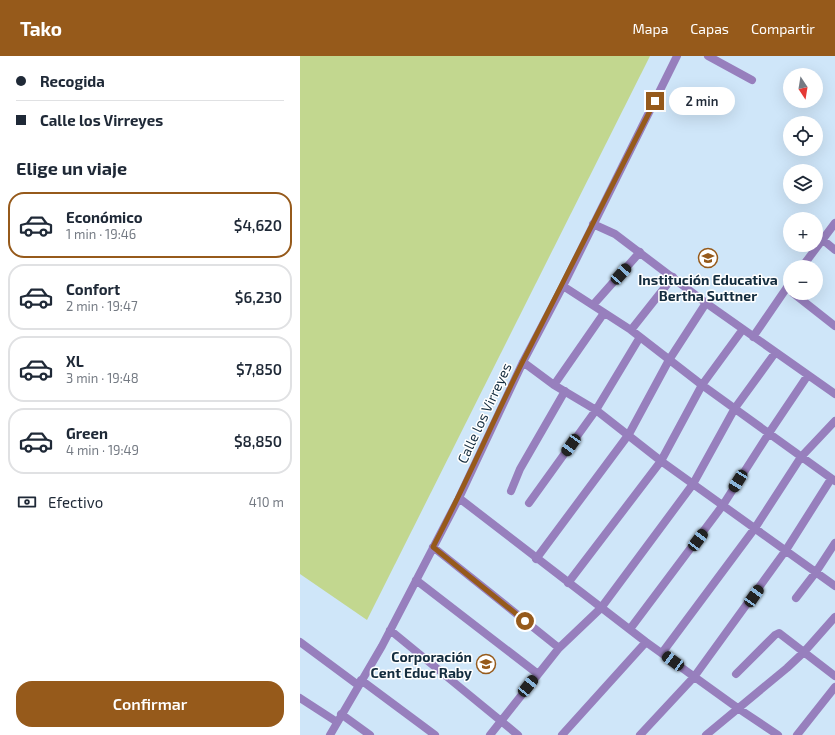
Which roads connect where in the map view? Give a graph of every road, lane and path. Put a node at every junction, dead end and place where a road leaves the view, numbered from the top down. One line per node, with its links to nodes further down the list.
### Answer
1 (678, 56): 5 (street, Calle los Virreyes)
2 (708, 56): 3 (street)
3 (752, 80)
4 (835, 223): 6 (street)
5 (593, 224): 8 (street); 12 (street, Calle los Virreyes)
6 (823, 240): 7 (street)
7 (835, 250)
8 (640, 252): 11 (street); 16 (street)
9 (814, 252): 10 (street)
10 (807, 260)
11 (673, 277): 15 (street); 20 (street)
12 (563, 286): 16 (street); 25 (street, Calle los Virreyes)
13 (783, 298): 21 (street)
14 (803, 300): 18 (street)
15 (706, 304): 19 (street); 24 (street)
16 (593, 305): 17 (street)
17 (604, 313): 20 (street); 27 (street)
18 (835, 326)
19 (742, 329): 21 (street); 28 (street)
20 (631, 330): 22 (street)
21 (753, 336): 23 (street)
22 (640, 337): 24 (street); 32 (street)
23 (775, 353): 26 (street); 31 (street)
24 (669, 360): 28 (street); 35 (street)
25 (522, 362): 27 (street); 41 (street, Calle los Virreyes)
26 (808, 375): 30 (street); 34 (street)
27 (554, 385): 29 (street)
28 (702, 385): 31 (street); 37 (street)
29 (565, 391): 32 (street); 40 (street)
30 (835, 394)
31 (735, 408): 34 (street); 39 (street)
32 (596, 410): 35 (street); 42 (street)
33 (835, 420): 36 (street)
34 (769, 433): 36 (street); 43 (street)
35 (628, 434): 37 (street); 48 (street)
36 (801, 456): 38 (street); 44 (street)
37 (661, 461): 39 (street); 51 (street)
38 (833, 480): 47 (street)
39 (693, 484): 43 (street); 54 (street)
40 (510, 491)
41 (459, 498): 46 (street, Calle los Virreyes); 48 (street)
42 (529, 503)
43 (723, 506): 44 (street); 56 (street)
44 (755, 528): 47 (street); 62 (street)
45 (835, 542): 49 (street)
46 (433, 547): 50 (street, Calle los Virreyes); 60 (street)
47 (786, 550): 49 (street); 66 (street)
48 (536, 559): 51 (street)
49 (816, 572): 52 (street); 53 (street)
50 (416, 580): 57 (street, Calle los Virreyes); 63 (street)
51 (568, 583): 54 (street)
52 (835, 586)
53 (796, 598)
54 (602, 608): 56 (street); 60 (street)
55 (835, 617): 61 (street)
56 (630, 629): 59 (street)
57 (390, 630): 67 (street, Calle los Virreyes); 72 (street)
58 (300, 642): 67 (street)
59 (646, 642): 62 (street); 79 (street)
60 (559, 648): 63 (street)
61 (804, 652): 64 (street); 65 (street); 70 (street)
62 (662, 654): 66 (street)
63 (538, 674): 72 (street)
64 (736, 674)
65 (835, 676)
66 (694, 677): 70 (street); 80 (street)
67 (360, 682): 71 (street, Calle los Virreyes); 76 (street)
68 (835, 687): 83 (street)
69 (300, 698): 73 (street)
70 (739, 709): 81 (street); 82 (street)
71 (341, 714): 73 (street, Calle los Virreyes); 75 (street)
72 (500, 721): 77 (street); 78 (street)
73 (337, 722): 74 (street, Calle los Virreyes)
74 (330, 735)
75 (370, 735)
76 (435, 735)
77 (490, 735)
78 (518, 735)
79 (562, 735)
80 (640, 735)
81 (706, 735)
82 (778, 735)
83 (797, 735)

